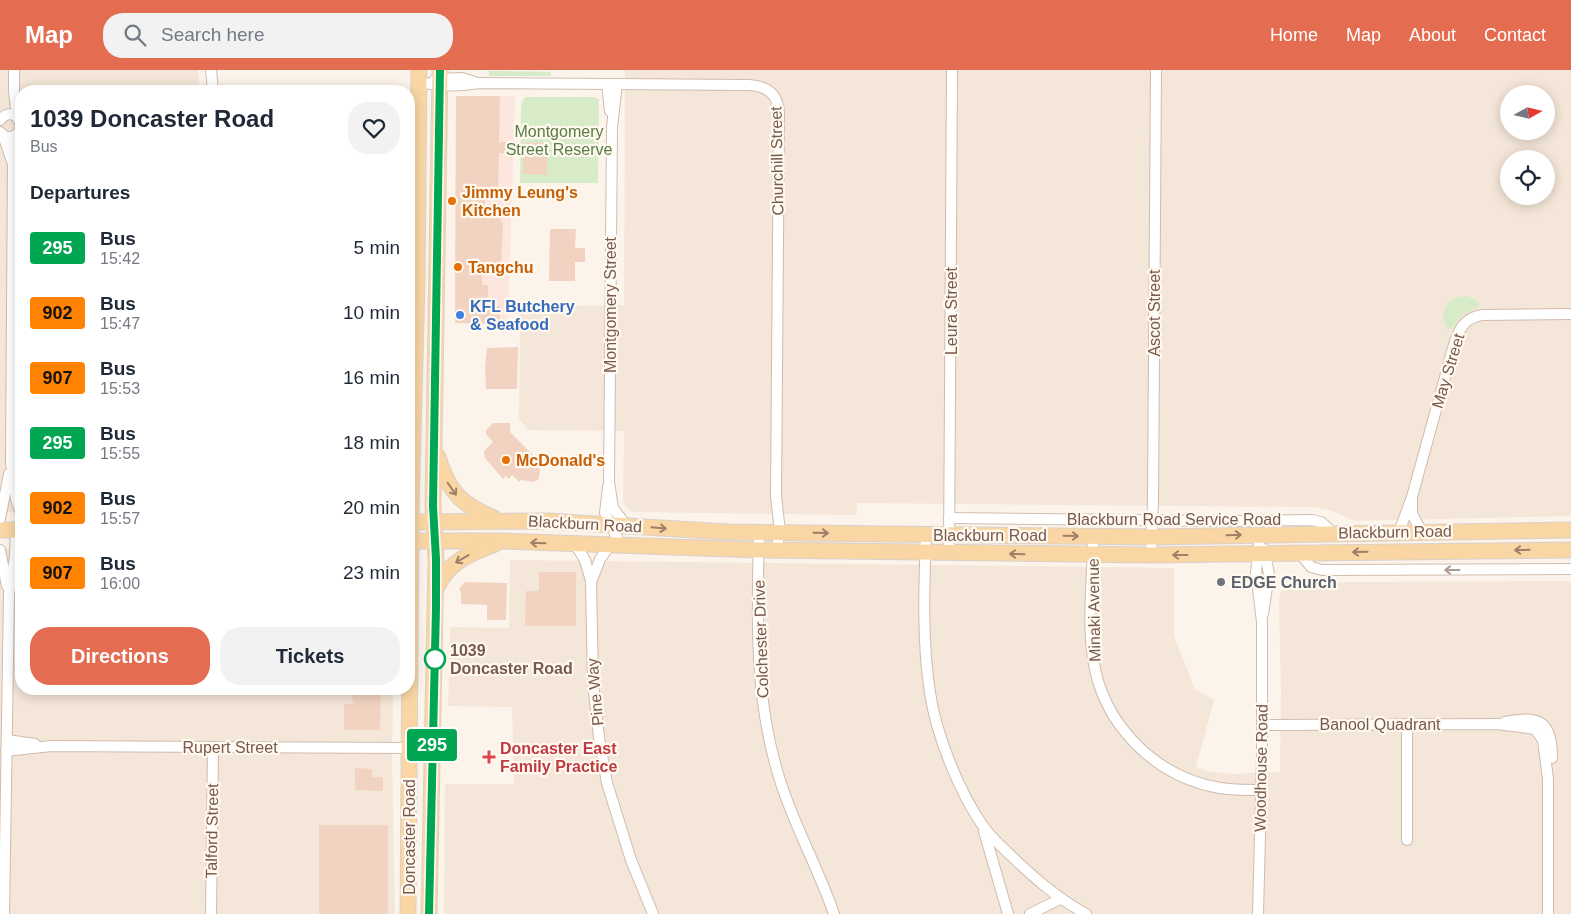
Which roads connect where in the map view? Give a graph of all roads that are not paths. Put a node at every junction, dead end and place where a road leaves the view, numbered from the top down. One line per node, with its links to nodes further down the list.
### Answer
1 (14, 70): 9 (street)
2 (211, 70): 8 (street)
3 (952, 70): 26 (street, Leura Street)
4 (1156, 70): 28 (street, Ascot Street)
5 (419, 76): 6 (street, Churchill Street); 18 (main road, Doncaster Road)
6 (440, 78): 7 (street, Churchill Street); 21 (main road, Doncaster Road)
7 (612, 84): 23 (street, Montgomery Street); 37 (street, Churchill Street)
8 (212, 85)
9 (14, 91): 10 (street); 12 (street)
10 (15, 98)
11 (15, 116): 12 (street)
12 (1, 118)
13 (2, 133): 14 (street); 16 (street)
14 (15, 135)
15 (15, 149): 16 (street)
16 (13, 164): 20 (street)
17 (1571, 314): 25 (street, May Street)
18 (415, 337)
19 (0, 350): 20 (street)
20 (12, 350): 22 (street)
21 (434, 444): 29 (main road, Doncaster Road); 30 (main road, one-way to 30)
22 (11, 463): 24 (street); 27 (street)
23 (609, 482): 32 (street, Montgomery Street); 33 (street, Montgomery Street)
24 (15, 492)
25 (1412, 497): 38 (street, May Street); 39 (street, May Street)
26 (949, 518): 28 (street, Blackburn Road Service Road); 42 (street, Leura Street)
27 (0, 519)
28 (1152, 520): 40 (street, Blackburn Road Service Road); 45 (street, Ascot Street)
29 (433, 521): 30 (main road, Blackburn Road); 31 (main road, Blackburn Road); 47 (main road, Doncaster Road)
30 (502, 521): 32 (main road, Blackburn Road)
31 (415, 522)
32 (610, 524): 33 (main road, Blackburn Road); 50 (street, Montgomery Street)
33 (626, 525): 37 (main road, Blackburn Road, one-way to 37)
34 (0, 530): 35 (main road)
35 (15, 530)
36 (1571, 530): 39 (main road, Blackburn Road)
37 (770, 532): 41 (main road, Blackburn Road, one-way to 41); 52 (street, Colchester Drive); 53 (street, Churchill Street)
38 (1398, 532): 39 (main road, Blackburn Road); 40 (main road, Blackburn Road)
39 (1422, 532)
40 (1333, 533): 43 (main road, Blackburn Road)
41 (926, 535): 42 (main road, Blackburn Road); 55 (street)
42 (949, 535): 44 (main road, Blackburn Road, one-way to 44); 57 (street, Leura Street)
43 (1260, 535): 45 (main road, Blackburn Road, one-way to 43); 59 (street, Woodhouse Road)
44 (1093, 536): 45 (main road, Blackburn Road); 58 (street, Minaki Avenue)
45 (1152, 537): 60 (street, Ascot Street)
46 (415, 541): 47 (main road, Blackburn Road)
47 (435, 541): 48 (main road, Blackburn Road); 64 (main road, Doncaster Road)
48 (501, 541): 49 (main road, Blackburn Road, one-way to 48); 64 (main road, one-way to 64)
49 (575, 544): 50 (main road, Blackburn Road); 63 (street, Pine Way)
50 (616, 544): 52 (main road, Blackburn Road); 63 (street, Pine Way)
51 (0, 550): 65 (street)
52 (759, 550): 53 (main road, Blackburn Road); 83 (street, Colchester Drive)
53 (776, 550): 55 (main road, Blackburn Road)
54 (1571, 550): 56 (main road, Blackburn Road, one-way to 56)
55 (926, 552): 57 (main road, Blackburn Road); 75 (street)
56 (1299, 552): 59 (main road, Blackburn Road); 62 (street, one-way to 56)
57 (949, 553): 58 (main road, Blackburn Road, one-way to 57)
58 (1093, 554): 60 (main road, Blackburn Road); 74 (street, Minaki Avenue)
59 (1261, 554): 60 (main road, Blackburn Road, one-way to 60); 68 (street, Woodhouse Road)
60 (1151, 555)
61 (15, 558): 65 (street)
62 (1571, 569)
63 (591, 581): 82 (street, Pine Way)
64 (436, 590): 81 (main road, Doncaster Road)
65 (9, 594): 69 (street)
66 (410, 695): 72 (main road, Doncaster Road)
67 (1407, 724): 68 (street, Banool Quadrant); 76 (street); 88 (street, Banool Quadrant)
68 (1262, 725): 74 (street, Woodhouse Road)
69 (6, 740): 70 (street, Rupert Street); 73 (street)
70 (51, 746): 71 (street, Rupert Street); 73 (street, Rupert Street)
71 (213, 748): 72 (street, Rupert Street); 79 (street, Talford Street)
72 (410, 748): 80 (main road, Doncaster Road)
73 (6, 751): 78 (street)
74 (1262, 790): 87 (street, Woodhouse Road)
75 (982, 826): 77 (street); 84 (street)
76 (1407, 840)
77 (1060, 899): 85 (street); 86 (street)
78 (4, 914)
79 (212, 914)
80 (408, 914)
81 (429, 914)
82 (653, 914)
83 (834, 914)
84 (1008, 914)
85 (1030, 914)
86 (1086, 914)
87 (1258, 914)
88 (1548, 914)

